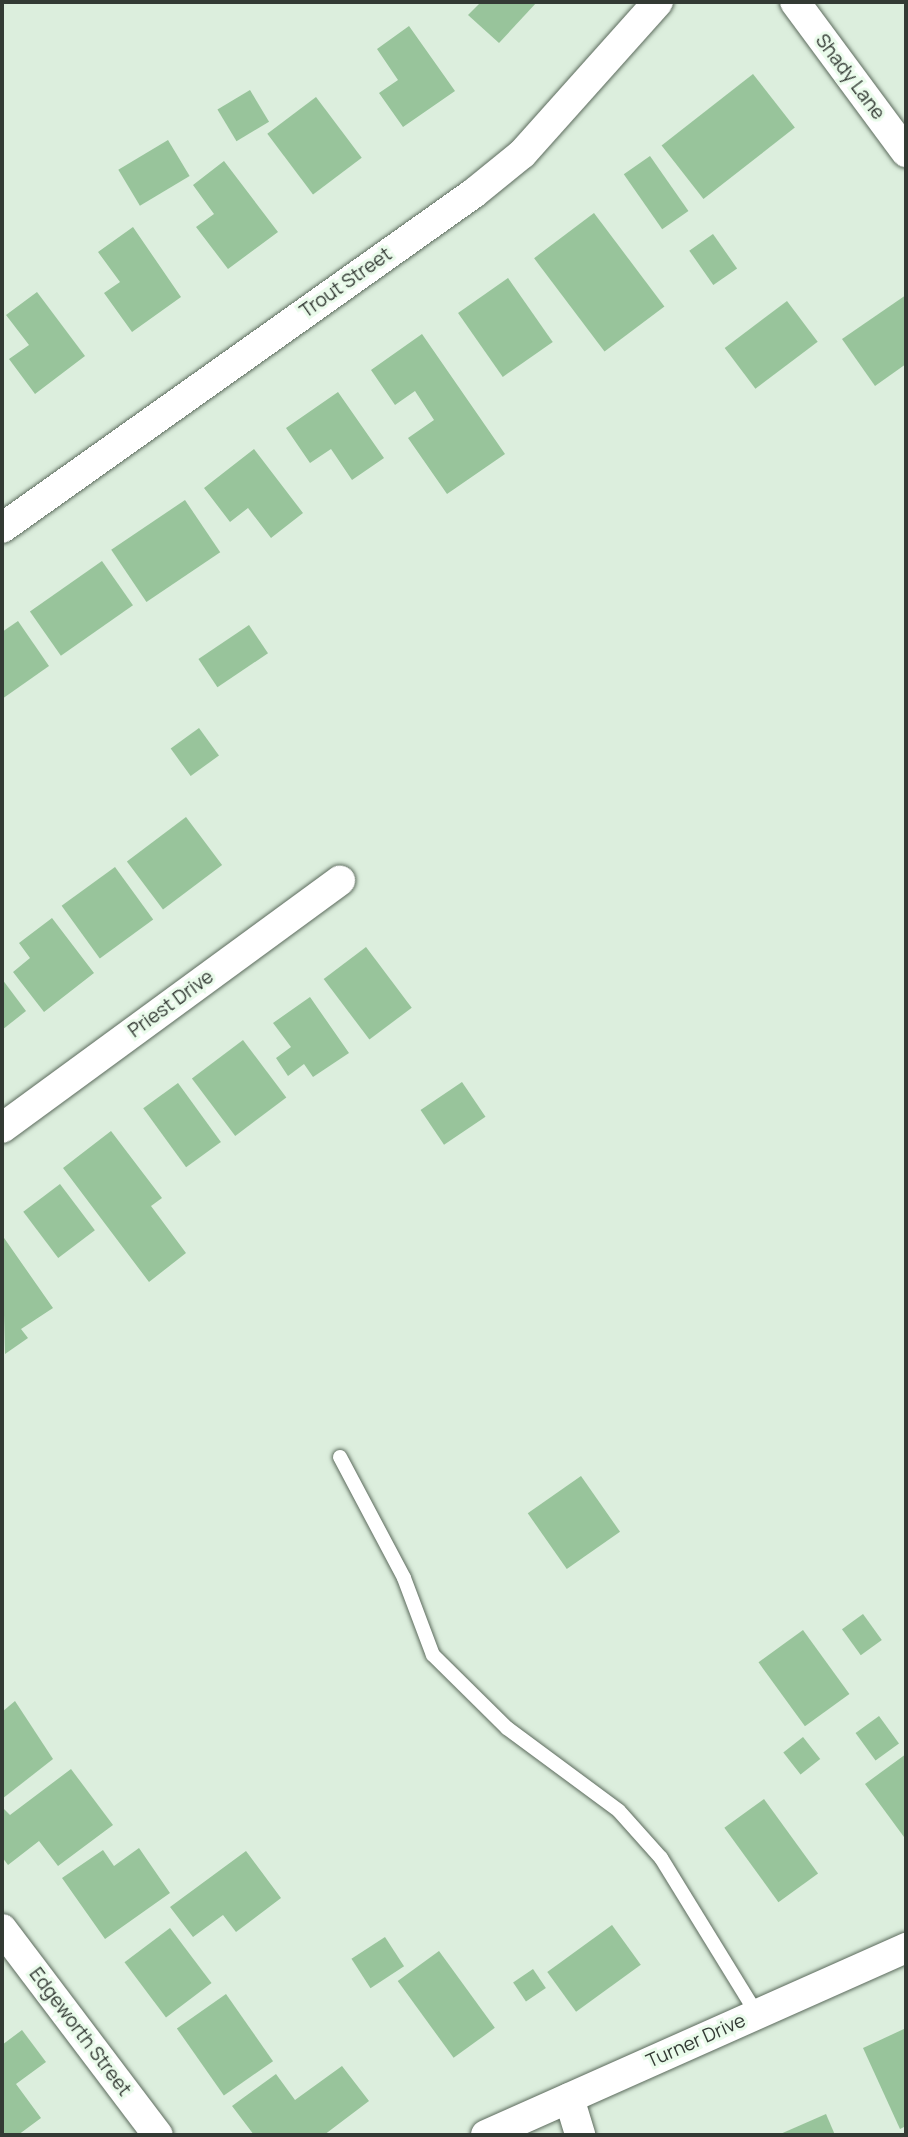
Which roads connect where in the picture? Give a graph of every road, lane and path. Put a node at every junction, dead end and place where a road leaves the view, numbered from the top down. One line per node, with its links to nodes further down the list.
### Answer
1 (658, 2): 4 (street, Trout Street)
2 (795, 2): 3 (street, Shady Lane)
3 (906, 152)
4 (2, 528)
5 (340, 881): 6 (street, Priest Drive)
6 (2, 1128)
7 (340, 1457): 10 (lane)
8 (2, 1930): 12 (street, Edgeworth Street)
9 (906, 1948): 10 (street, Turner Drive)
10 (757, 2014): 11 (street, Turner Drive)
11 (569, 2098): 13 (street, Turner Drive); 14 (street)
12 (158, 2135)
13 (486, 2135)
14 (580, 2135)

